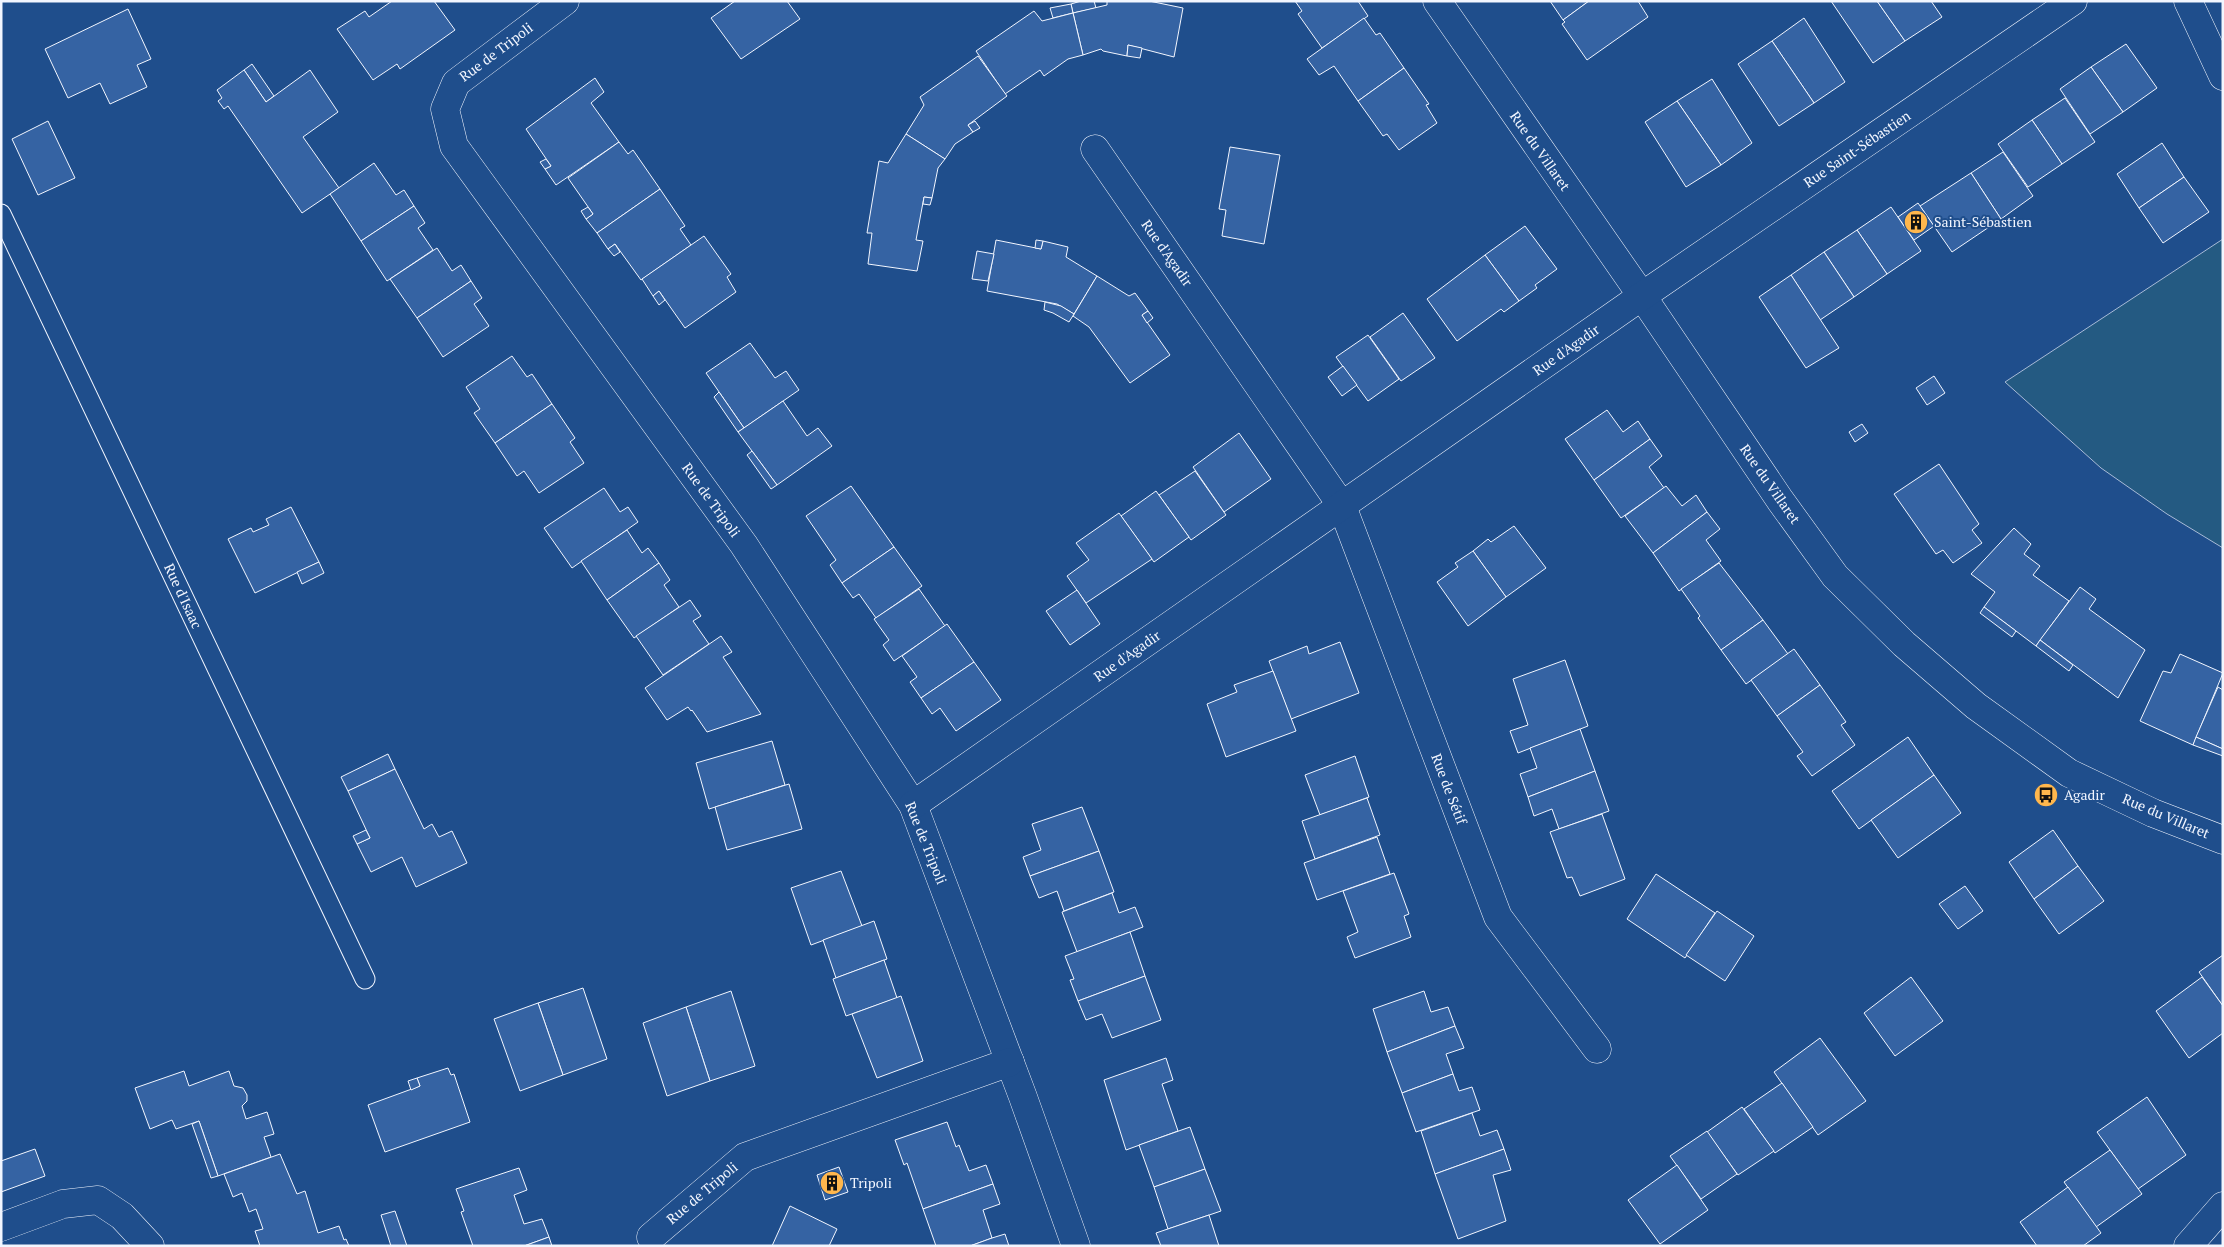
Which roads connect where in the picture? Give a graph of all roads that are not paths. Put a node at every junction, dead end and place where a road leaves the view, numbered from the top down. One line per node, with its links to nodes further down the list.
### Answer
1 (565, 1): 10 (street, Rue de Tripoli)
2 (1437, 1): 8 (street, Rue du Villaret)
3 (2073, 1): 8 (street, Rue Saint-Sébastien)
4 (2188, 1): 5 (street)
5 (2223, 76)
6 (1095, 149): 9 (street, Rue d'Agadir)
7 (1, 214): 12 (lane, Rue d'Isaac)
8 (1642, 296): 9 (street, Rue d'Agadir); 11 (street, Rue du Villaret)
9 (1342, 506): 10 (street, Rue d'Agadir); 13 (street, Rue de Sétif)
10 (913, 805): 14 (street, Rue de Tripoli)
11 (2223, 840)
12 (365, 979)
13 (1597, 1049)
14 (1010, 1062): 17 (street, Rue de Tripoli); 19 (street, Rue de Tripoli)
15 (2223, 1206): 20 (street)
16 (1, 1227): 18 (street)
17 (651, 1237)
18 (150, 1246)
19 (1076, 1246)
20 (2188, 1246)

